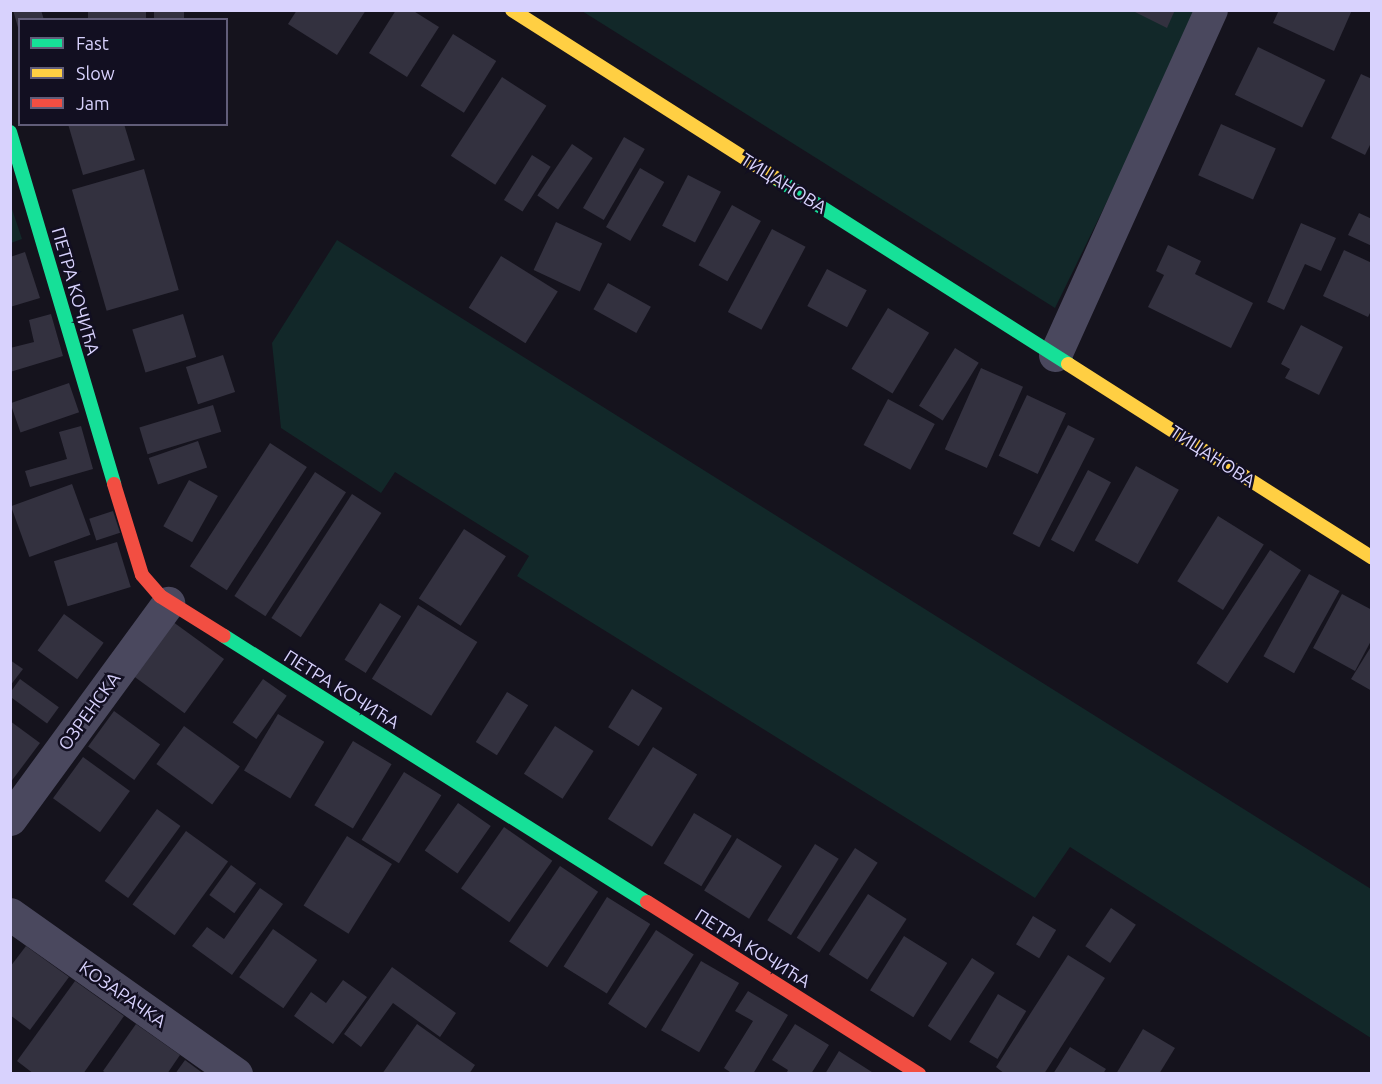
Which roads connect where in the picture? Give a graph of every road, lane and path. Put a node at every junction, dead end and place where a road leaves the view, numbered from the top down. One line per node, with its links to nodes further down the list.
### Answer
1 (512, 10): 4 (street, ТИЦАНОВА)
2 (1210, 10): 4 (street)
3 (10, 132): 6 (street, ПЕТРА КОЧИЋА)
4 (1055, 355): 5 (street, ТИЦАНОВА)
5 (1371, 558)
6 (168, 603): 7 (street, ОЗРЕНСКА); 10 (street, ПЕТРА КОЧИЋА)
7 (10, 819)
8 (10, 914): 9 (street, КОЗАРАЧКА)
9 (236, 1074)
10 (919, 1074)

